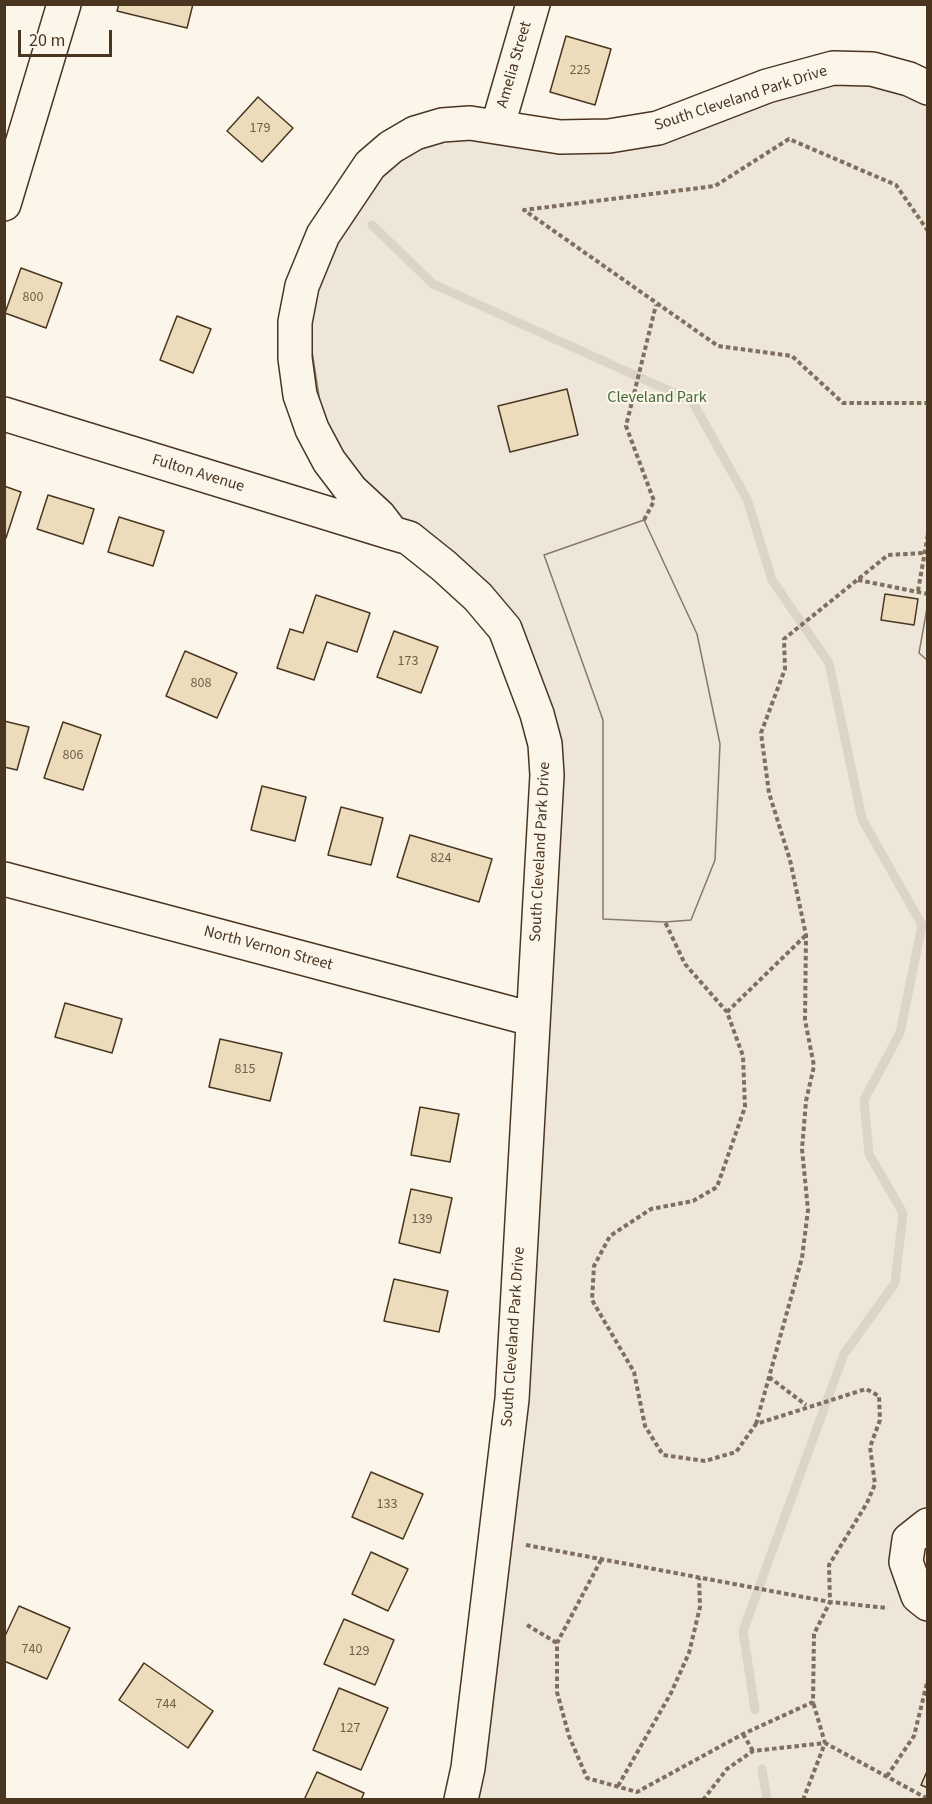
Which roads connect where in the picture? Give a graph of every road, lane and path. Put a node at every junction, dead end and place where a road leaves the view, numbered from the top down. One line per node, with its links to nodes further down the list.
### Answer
1 (64, 4): 5 (street)
2 (533, 4): 4 (street, Amelia Street)
3 (927, 88): 4 (street, South Cleveland Park Drive)
4 (498, 125): 11 (street, South Cleveland Park Drive)
5 (4, 204)
6 (927, 231): 7 (path)
7 (656, 305): 8 (path); 10 (path)
8 (927, 403)
9 (4, 414): 11 (street, Fulton Avenue)
10 (644, 520)
11 (392, 533): 21 (street, South Cleveland Park Drive)
12 (927, 534): 13 (path)
13 (924, 553): 14 (path); 15 (path)
14 (856, 580): 15 (path); 19 (path)
15 (918, 591): 16 (path)
16 (927, 594)
17 (4, 879): 21 (street, North Vernon Street)
18 (665, 922): 20 (path)
19 (806, 935): 20 (path); 22 (path)
20 (727, 1012): 24 (path)
21 (531, 1019): 26 (street, South Cleveland Park Drive)
22 (769, 1377): 23 (path); 24 (path)
23 (807, 1406): 24 (path); 30 (path)
24 (756, 1424)
25 (927, 1525): 29 (street)
26 (496, 1540): 27 (path); 41 (street, South Cleveland Park Drive)
27 (601, 1560): 28 (path); 32 (path)
28 (699, 1578): 30 (path); 39 (path)
29 (923, 1600): 30 (path)
30 (830, 1602): 34 (path)
31 (526, 1625): 32 (path)
32 (557, 1643): 39 (path)
33 (927, 1679): 38 (path)
34 (813, 1702): 35 (path); 36 (path)
35 (743, 1734): 37 (path); 39 (path)
36 (825, 1743): 37 (path); 38 (path); 43 (path)
37 (753, 1751): 42 (path)
38 (887, 1776): 40 (path)
39 (618, 1786)
40 (927, 1799)
41 (461, 1800)
42 (703, 1800)
43 (803, 1800)

